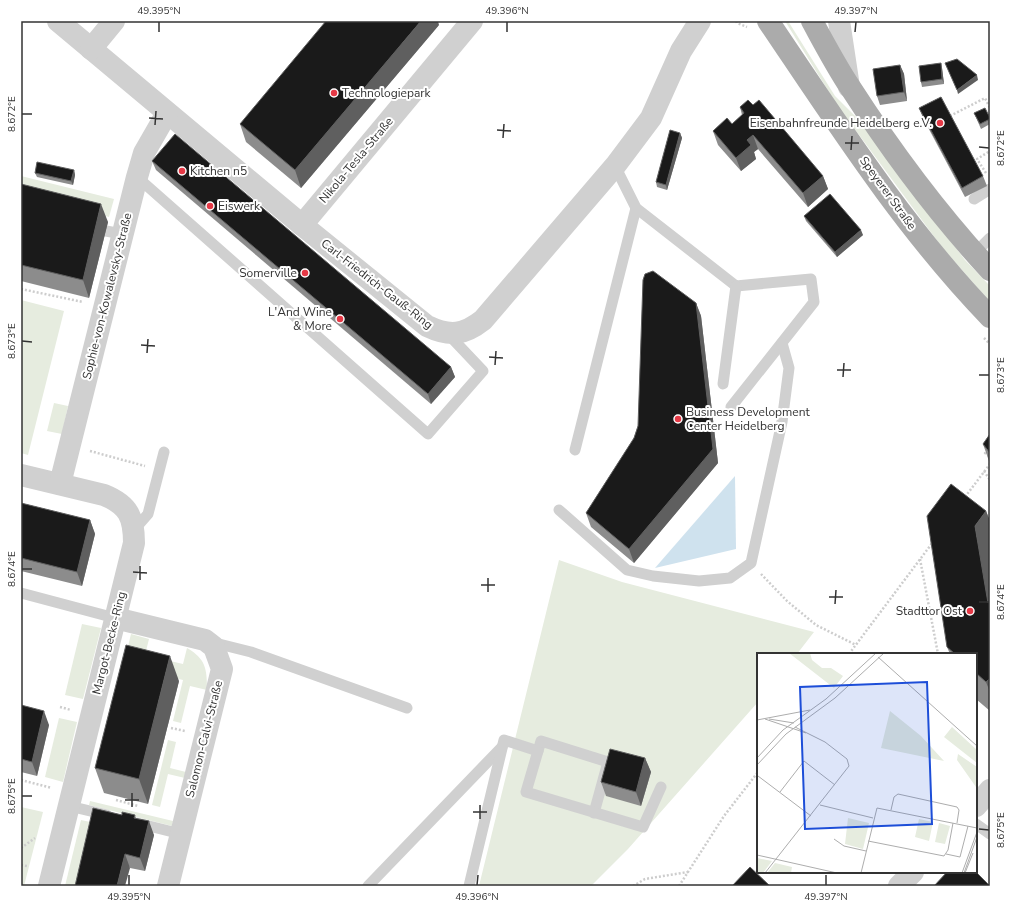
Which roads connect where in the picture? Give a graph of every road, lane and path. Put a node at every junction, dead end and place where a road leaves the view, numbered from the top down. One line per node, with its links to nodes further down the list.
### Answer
1 (58, 21): 10 (street, Carl-Friedrich-Gauß-Ring)
2 (114, 21): 10 (street)
3 (472, 21): 23 (street, Nikola-Tesla-Straße)
4 (687, 21): 11 (street, Carl-Friedrich-Gauß-Ring)
5 (700, 21): 11 (street, Carl-Friedrich-Gauß-Ring)
6 (715, 21): 11 (street, Carl-Friedrich-Gauß-Ring)
7 (768, 21): 32 (main road, Speyerer Straße)
8 (812, 21): 12 (main road)
9 (839, 21): 12 (street)
10 (90, 49): 14 (street, Carl-Friedrich-Gauß-Ring)
11 (681, 51): 17 (street, Carl-Friedrich-Gauß-Ring)
12 (849, 86): 25 (main road)
13 (990, 108): 15 (path)
14 (167, 113): 19 (street, Sophie-von-Kowalevsky-Straße); 23 (street, Carl-Friedrich-Gauß-Ring)
15 (950, 116)
16 (990, 151): 18 (path)
17 (615, 166): 22 (lane); 33 (street, Carl-Friedrich-Gauß-Ring)
18 (987, 175)
19 (137, 177): 31 (street, Sophie-von-Kowalevsky-Straße); 33 (lane)
20 (990, 189): 21 (lane)
21 (974, 199)
22 (636, 208): 28 (lane); 39 (lane)
23 (302, 225): 33 (street, Carl-Friedrich-Gauß-Ring)
24 (990, 238): 25 (lane)
25 (974, 254): 26 (main road)
26 (990, 270)
27 (26, 282): 30 (path)
28 (736, 286): 34 (lane); 35 (lane)
29 (21, 289): 30 (path)
30 (25, 290): 31 (path)
31 (105, 307): 37 (street, Sophie-von-Kowalevsky-Straße)
32 (990, 317)
33 (448, 333)
34 (782, 343): 36 (lane); 53 (lane)
35 (723, 384)
36 (731, 407)
37 (70, 445): 43 (path); 47 (street, Sophie-von-Kowalevsky-Straße)
38 (990, 446): 41 (path)
39 (575, 450)
40 (164, 452): 43 (lane)
41 (990, 457)
42 (990, 464): 44 (path)
43 (159, 470): 50 (lane)
44 (984, 471): 46 (path); 48 (path)
45 (21, 474): 47 (street, Margot-Becke-Ring)
46 (990, 480)
47 (60, 484): 50 (street, Margot-Becke-Ring)
48 (962, 503)
49 (559, 510): 53 (lane)
50 (134, 530): 55 (street, Margot-Becke-Ring)
51 (934, 540): 52 (path)
52 (920, 559): 57 (path); 59 (path)
53 (751, 563): 57 (path)
54 (21, 593): 55 (lane)
55 (115, 618): 56 (street); 68 (street, Margot-Becke-Ring)
56 (205, 640): 60 (lane); 73 (street, Salomon-Calvi-Straße)
57 (856, 645): 58 (path)
58 (850, 653)
59 (938, 653)
60 (407, 708)
61 (502, 747): 62 (lane); 83 (lane); 84 (lane)
62 (538, 751): 71 (lane); 71 (lane)
63 (757, 773): 79 (path)
64 (21, 780): 68 (path)
65 (661, 787): 71 (lane)
66 (990, 790): 69 (street)
67 (110, 799): 70 (path)
68 (71, 800): 73 (lane); 81 (street, Margot-Becke-Ring)
69 (977, 805)
70 (140, 806)
71 (594, 813)
72 (977, 825): 74 (lane)
73 (181, 834): 82 (street, Salomon-Calvi-Straße)
74 (990, 834)
75 (35, 838): 76 (path)
76 (21, 848)
77 (21, 865): 78 (path)
78 (27, 866)
79 (688, 872): 85 (path); 86 (path)
80 (912, 873): 87 (street)
81 (49, 886)
82 (168, 886)
83 (368, 886)
84 (469, 886)
85 (633, 886)
86 (679, 886)
87 (899, 886)

